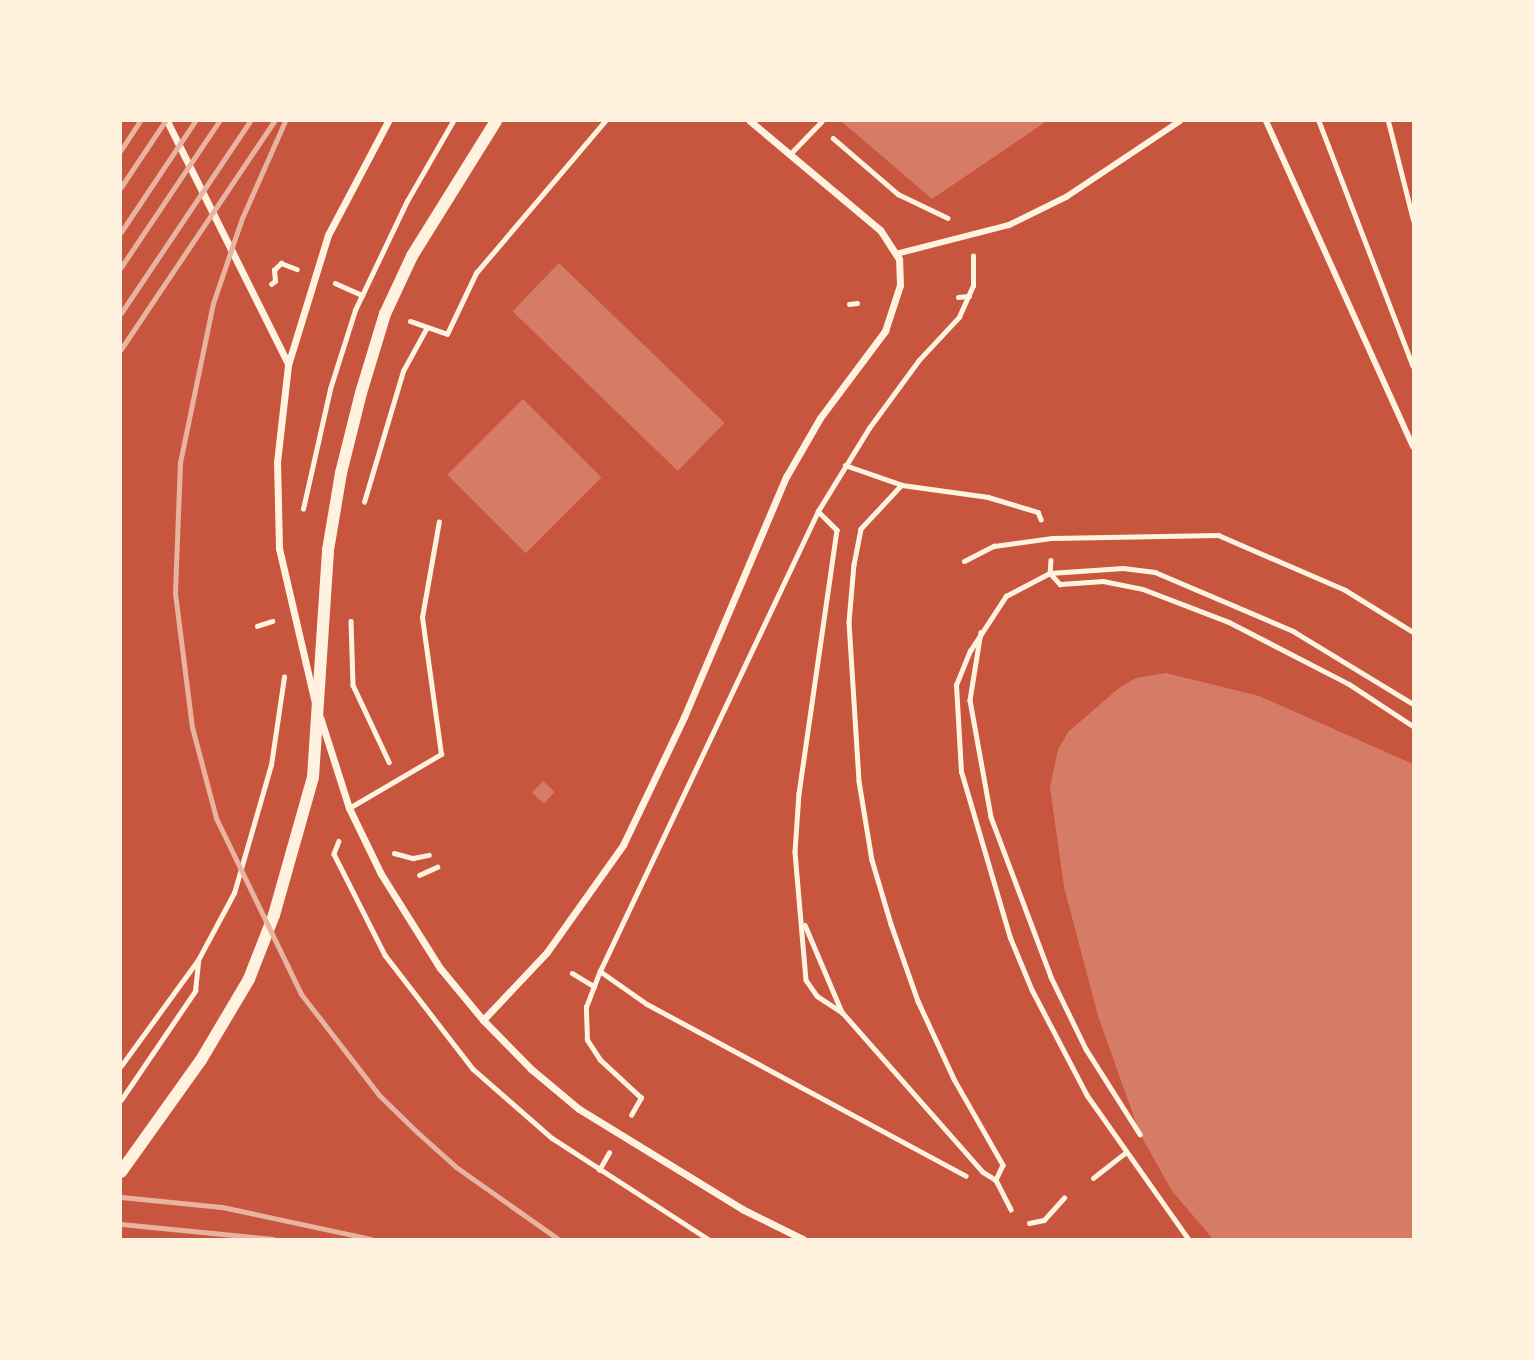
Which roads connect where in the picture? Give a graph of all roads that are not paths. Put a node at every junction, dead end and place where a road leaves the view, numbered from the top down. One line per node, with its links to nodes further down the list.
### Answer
1 (167, 121): 12 (street)
2 (388, 121): 12 (street)
3 (496, 121): 19 (street)
4 (750, 121): 9 (street)
5 (1180, 121): 11 (street)
6 (1266, 121): 13 (street)
7 (1388, 121): 10 (lane)
8 (820, 123): 9 (lane)
9 (789, 155): 11 (street)
10 (1413, 220)
11 (896, 254): 18 (street)
12 (288, 365): 17 (street)
13 (1413, 446)
14 (439, 521): 17 (lane)
15 (964, 561): 16 (lane)
16 (1413, 632)
17 (349, 808): 18 (street)
18 (483, 1020): 20 (street)
19 (121, 1172)
20 (803, 1239)

